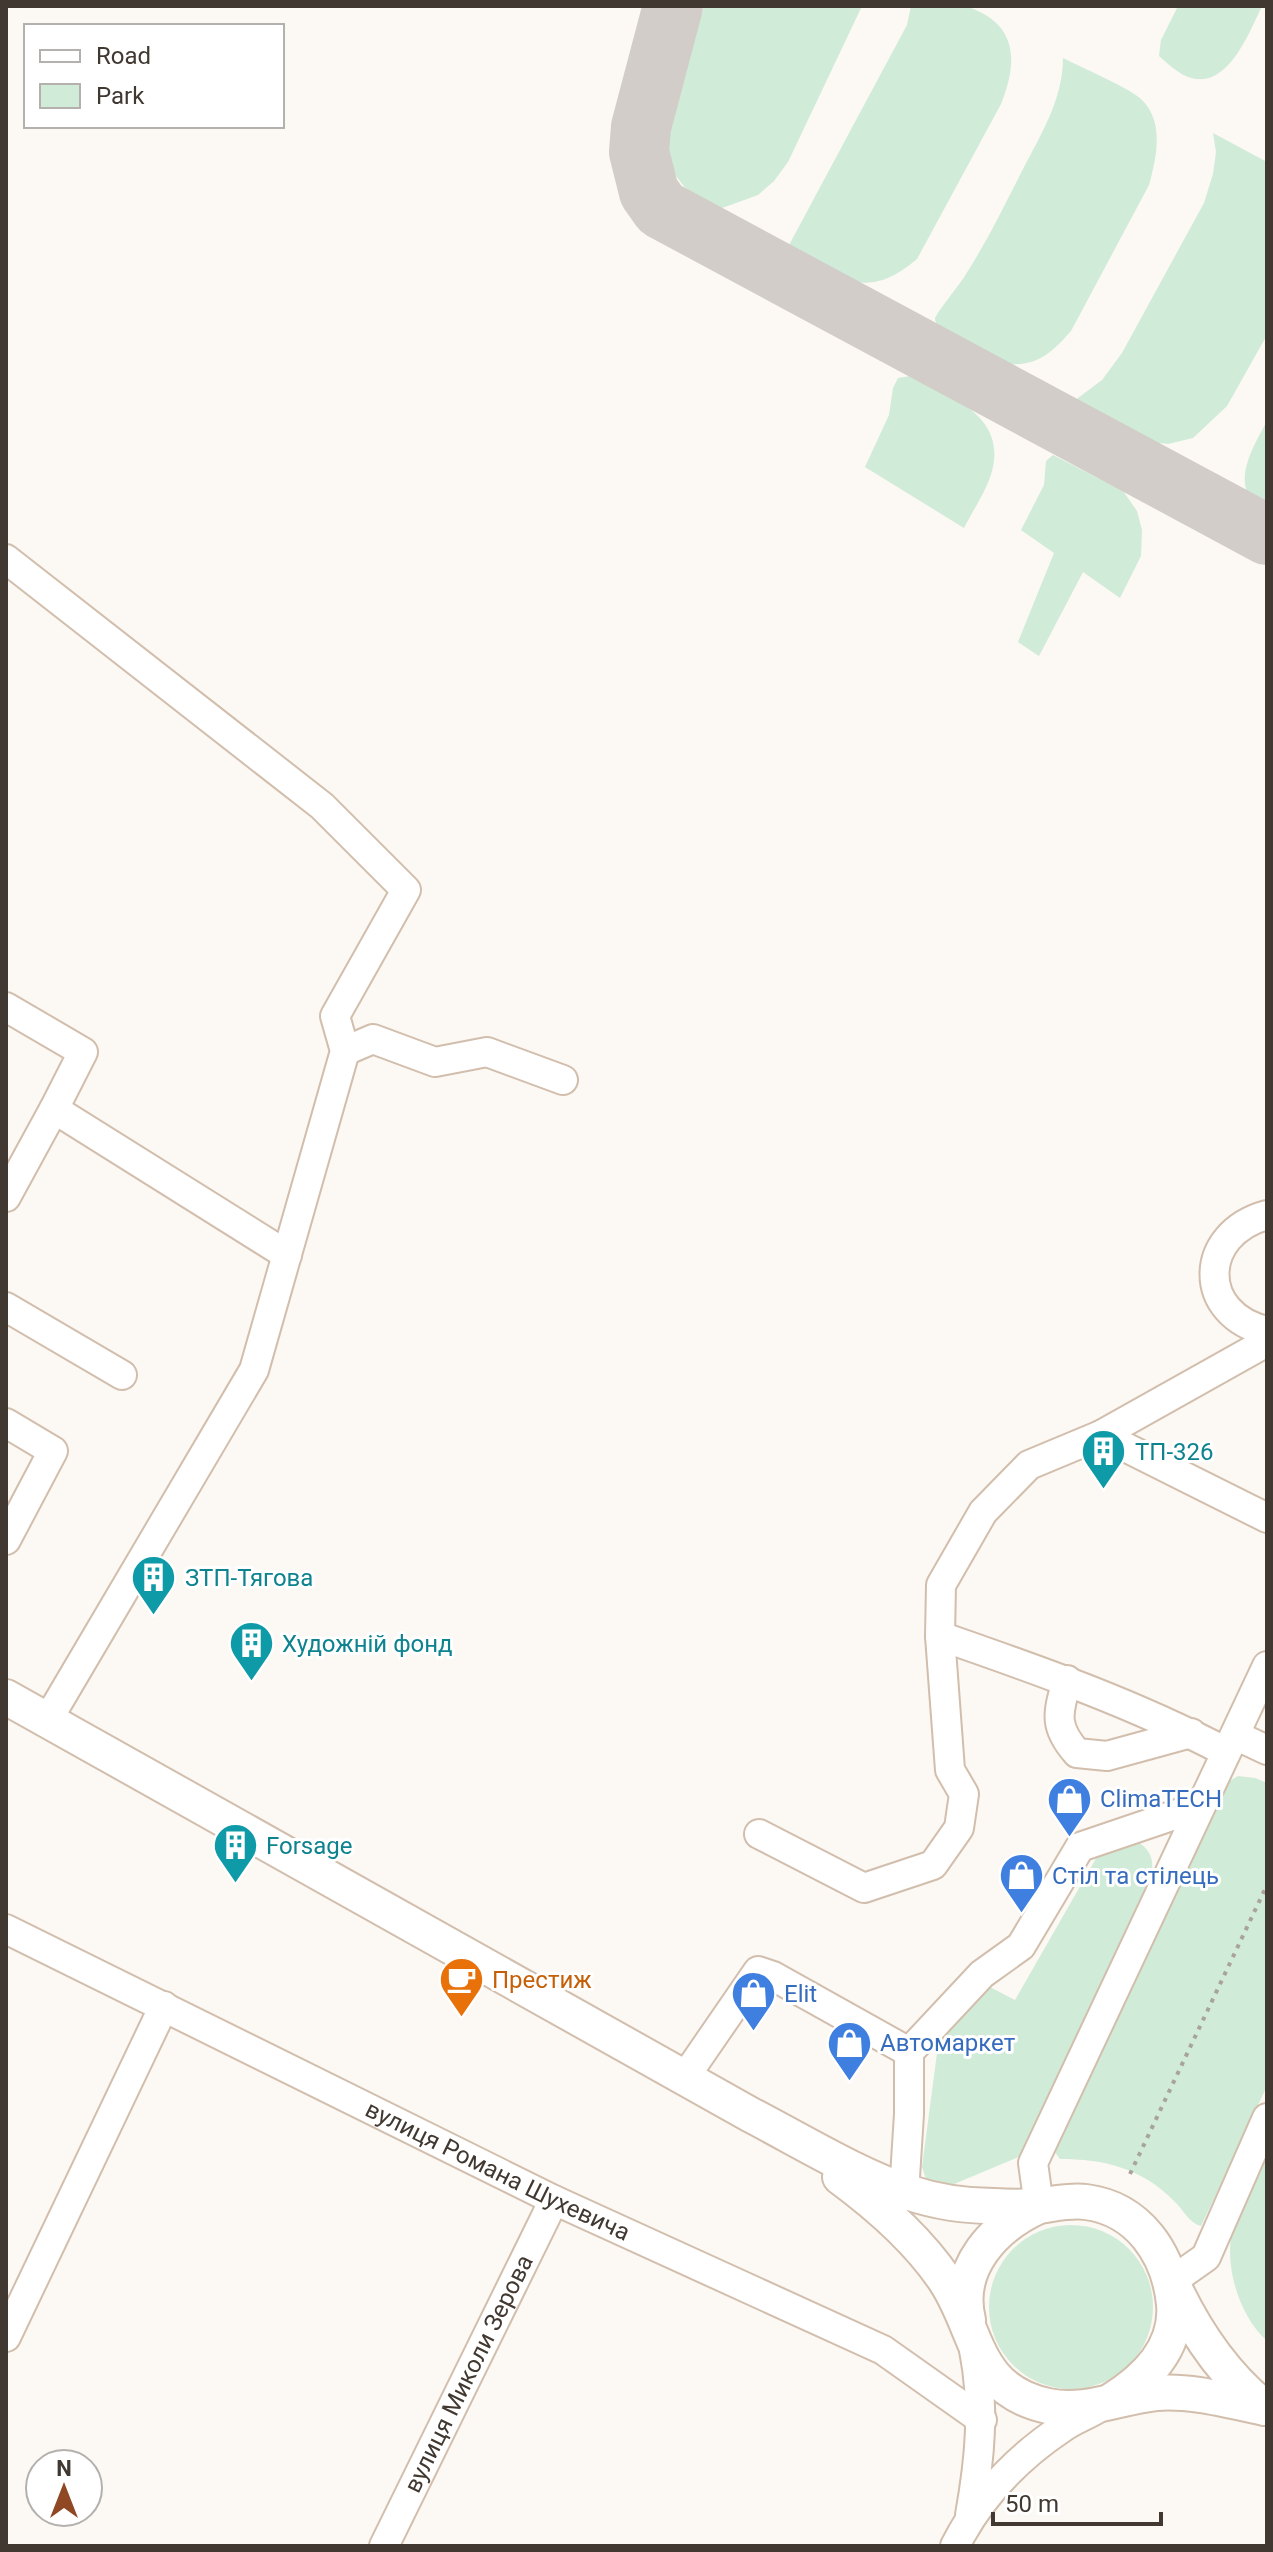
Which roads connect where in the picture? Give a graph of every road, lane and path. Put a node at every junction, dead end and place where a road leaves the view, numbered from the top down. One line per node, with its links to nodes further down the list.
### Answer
1 (6, 559): 3 (street)
2 (6, 1007): 5 (street)
3 (345, 1051): 4 (street); 8 (street)
4 (563, 1080)
5 (54, 1109): 6 (street); 8 (street)
6 (6, 1197)
7 (1267, 1215): 10 (street)
8 (287, 1255): 21 (street)
9 (6, 1307): 12 (street)
10 (1267, 1331)
11 (1267, 1342): 14 (street)
12 (122, 1375)
13 (6, 1423): 16 (street)
14 (1101, 1435): 15 (street); 17 (street)
15 (1267, 1518)
16 (6, 1540)
17 (940, 1636): 19 (street); 26 (street)
18 (1267, 1666): 23 (street)
19 (1067, 1680): 22 (street); 22 (street)
20 (6, 1697): 21 (main road)
21 (47, 1721): 31 (main road)
22 (1191, 1733): 23 (street)
23 (1231, 1743): 24 (street); 25 (street)
24 (1267, 1750)
25 (1198, 1807): 30 (street); 37 (street)
26 (759, 1834)
27 (1267, 1885): 34 (path)
28 (6, 1929): 29 (street, вулиця Романа Шухевича)
29 (164, 2006): 36 (street, вулиця Романа Шухевича); 39 (street)
30 (909, 2052): 31 (street); 35 (street)
31 (685, 2077): 32 (main road)
32 (751, 2115): 35 (main road); 40 (main road)
33 (1267, 2118): 38 (street)
34 (1130, 2174)
35 (907, 2193): 37 (main road)
36 (554, 2200): 43 (street, вулиця Романа Шухевича); 45 (street, вулиця Миколи Зерова)
37 (1039, 2206): 38 (main road); 40 (main road)
38 (1172, 2281): 41 (main road); 42 (main road)
39 (6, 2337)
40 (972, 2341): 41 (main road); 43 (street)
41 (1111, 2401): 42 (main road); 44 (street)
42 (1266, 2409)
43 (982, 2420): 44 (street)
44 (970, 2516): 46 (street)
45 (384, 2546)
46 (955, 2546)

